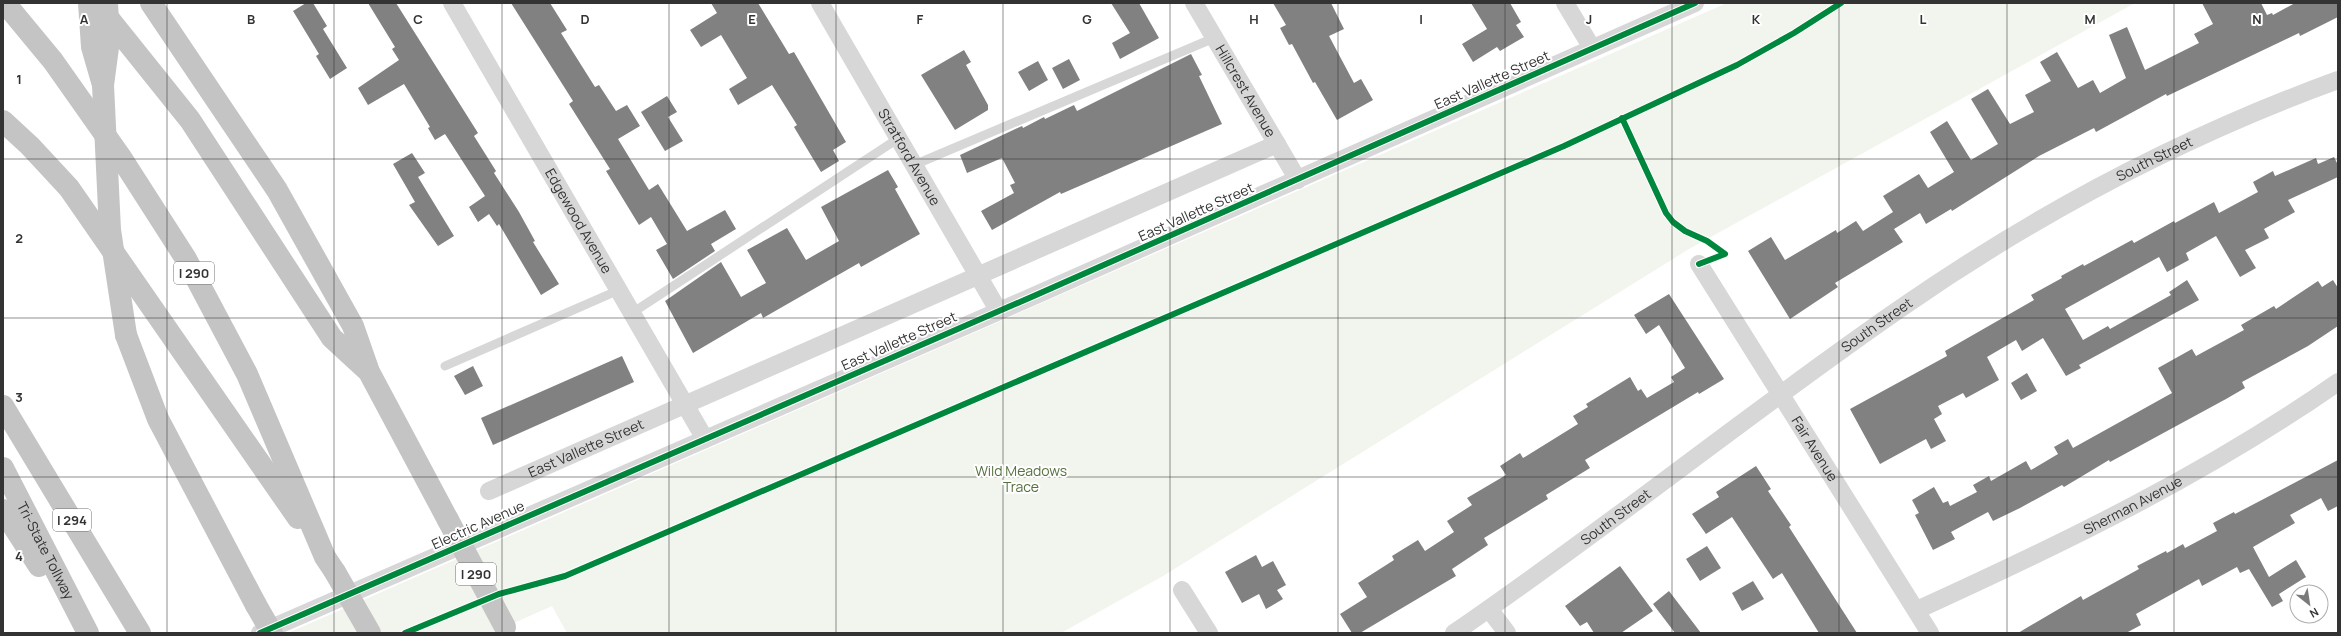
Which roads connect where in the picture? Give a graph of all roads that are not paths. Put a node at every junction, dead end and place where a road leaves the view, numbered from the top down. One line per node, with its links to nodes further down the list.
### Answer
1 (5, 3): 35 (highway, I 290)
2 (89, 3): 14 (highway)
3 (97, 3): 26 (highway, I 290)
4 (107, 3): 14 (highway, bridge)
5 (151, 3): 26 (highway)
6 (452, 3): 22 (street, Edgewood Avenue)
7 (820, 3): 16 (street, Stratford Avenue)
8 (1194, 3): 11 (street, Hillcrest Avenue)
9 (1565, 3): 12 (street)
10 (1695, 3): 12 (street, East Vallette Street)
11 (1214, 38): 17 (street, Hillcrest Avenue); 18 (lane)
12 (1592, 48): 19 (street, East Vallette Street)
13 (2338, 80): 28 (street, South Street)
14 (103, 85): 44 (highway, bridge)
15 (3, 121): 35 (highway)
16 (899, 138): 18 (street, Stratford Avenue); 24 (lane)
17 (1277, 144): 19 (street, Hillcrest Avenue); 21 (street, East Vallette Street)
18 (914, 165): 21 (street, Stratford Avenue)
19 (1298, 180): 23 (street, East Vallette Street)
20 (1699, 264): 28 (street, Fair Avenue)
21 (978, 276): 23 (street, Stratford Avenue); 29 (street, East Vallette Street)
22 (619, 290): 24 (street, Edgewood Avenue); 25 (lane)
23 (998, 310): 31 (street, East Vallette Street)
24 (632, 313): 29 (street, Edgewood Avenue)
25 (445, 366)
26 (369, 372): 39 (highway, I 290, bridge)
27 (2338, 382): 38 (street, Sherman Avenue)
28 (1781, 394): 37 (street, South Street); 38 (street, Fair Avenue)
29 (686, 405): 31 (street, Edgewood Avenue); 33 (street, East Vallette Street)
30 (3, 406): 42 (highway, I 294)
31 (705, 439): 43 (street, Electric Avenue)
32 (3, 468): 41 (highway, Tri-State Tollway / I 294)
33 (489, 492)
34 (3, 510): 40 (highway)
35 (330, 564): 45 (highway, I 290, bridge)
36 (1182, 590): 46 (street)
37 (1489, 609): 47 (street, South Street); 48 (street)
38 (1917, 610): 49 (street, Fair Avenue)
39 (506, 630)
40 (83, 633)
41 (88, 633)
42 (140, 633)
43 (260, 633)
44 (272, 633)
45 (370, 633)
46 (1209, 633)
47 (1454, 633)
48 (1508, 633)
49 (1930, 633)

